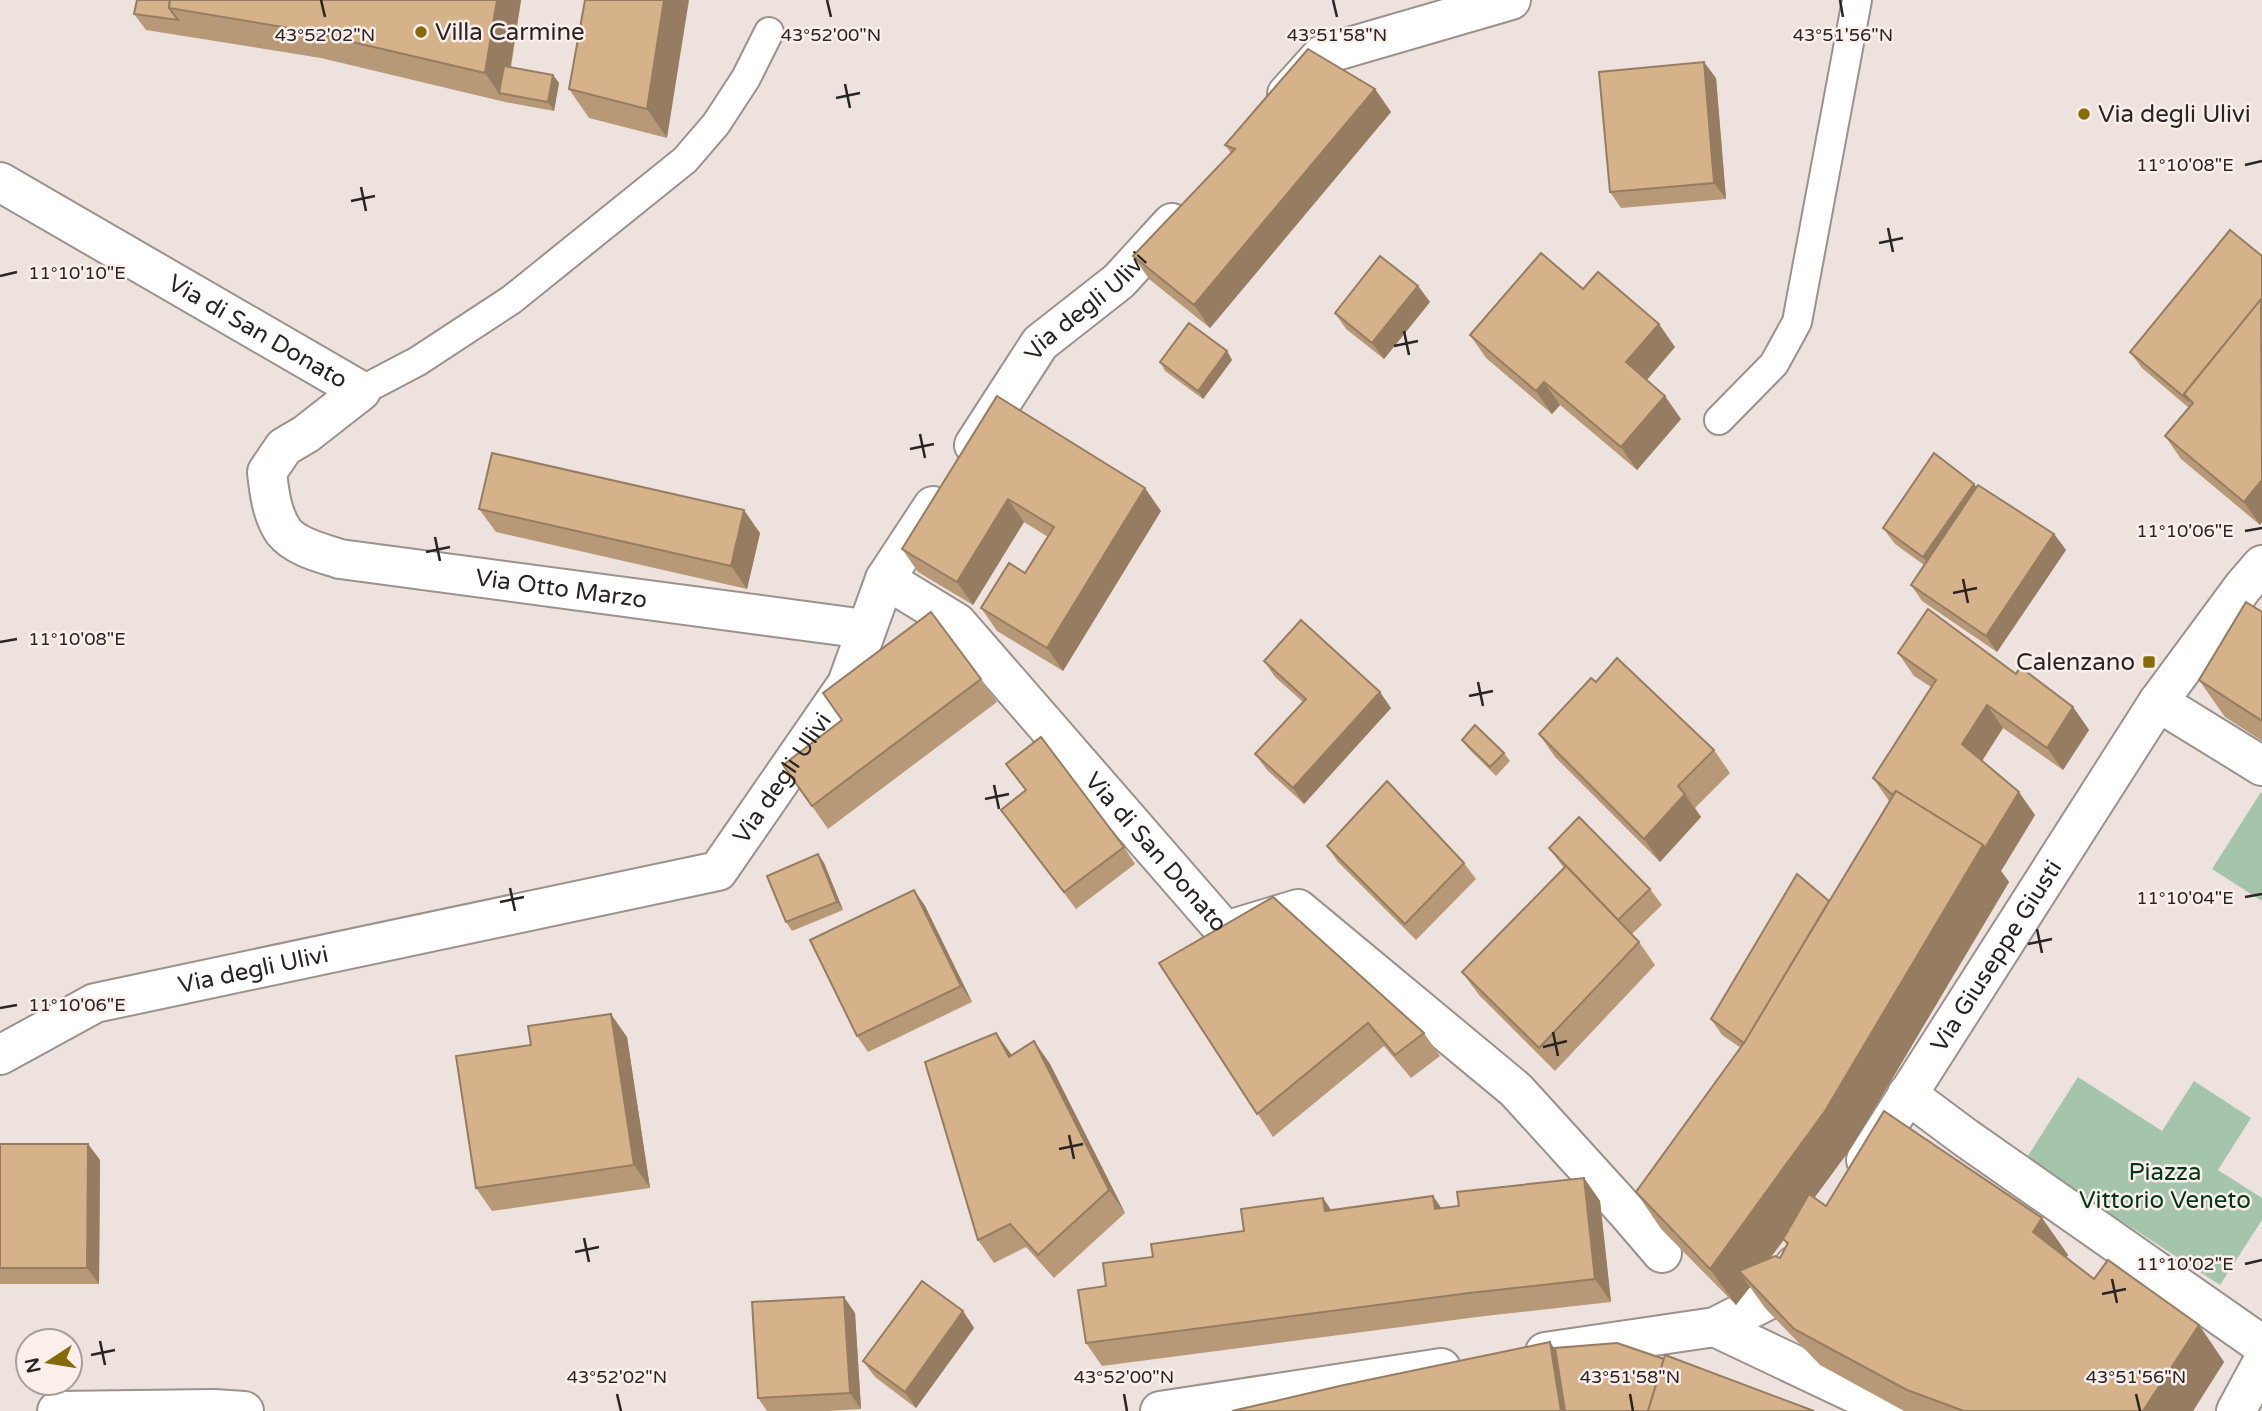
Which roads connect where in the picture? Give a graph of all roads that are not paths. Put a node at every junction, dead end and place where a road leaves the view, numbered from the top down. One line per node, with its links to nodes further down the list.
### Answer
1 (1511, 0): 4 (street)
2 (1857, 0): 8 (lane)
3 (769, 32): 7 (lane, Via di San Donato)
4 (1267, 116)
5 (0, 182): 7 (street, Via di San Donato)
6 (1193, 199): 10 (street, Via degli Ulivi)
7 (361, 391): 11 (street, Via Otto Marzo)
8 (1719, 420)
9 (2262, 565): 12 (street, Via Giuseppe Giusti)
10 (885, 579): 11 (street, Via degli Ulivi); 18 (street, Via di San Donato)
11 (865, 629): 14 (street, Via degli Ulivi)
12 (2158, 702): 13 (street); 15 (street, Via Giuseppe Giusti)
13 (2262, 766)
14 (0, 1055)
15 (1907, 1094): 16 (street, Via Giuseppe Giusti); 20 (street)
16 (1850, 1186)
17 (1812, 1241): 19 (street)
18 (1662, 1253)
19 (1715, 1327): 21 (street); 27 (street)
20 (2262, 1345)
21 (1513, 1357)
22 (1472, 1363): 26 (street)
23 (2262, 1363): 28 (street)
24 (57, 1411): 25 (street)
25 (244, 1411)
26 (1160, 1411)
27 (1892, 1411)
28 (2236, 1411)

